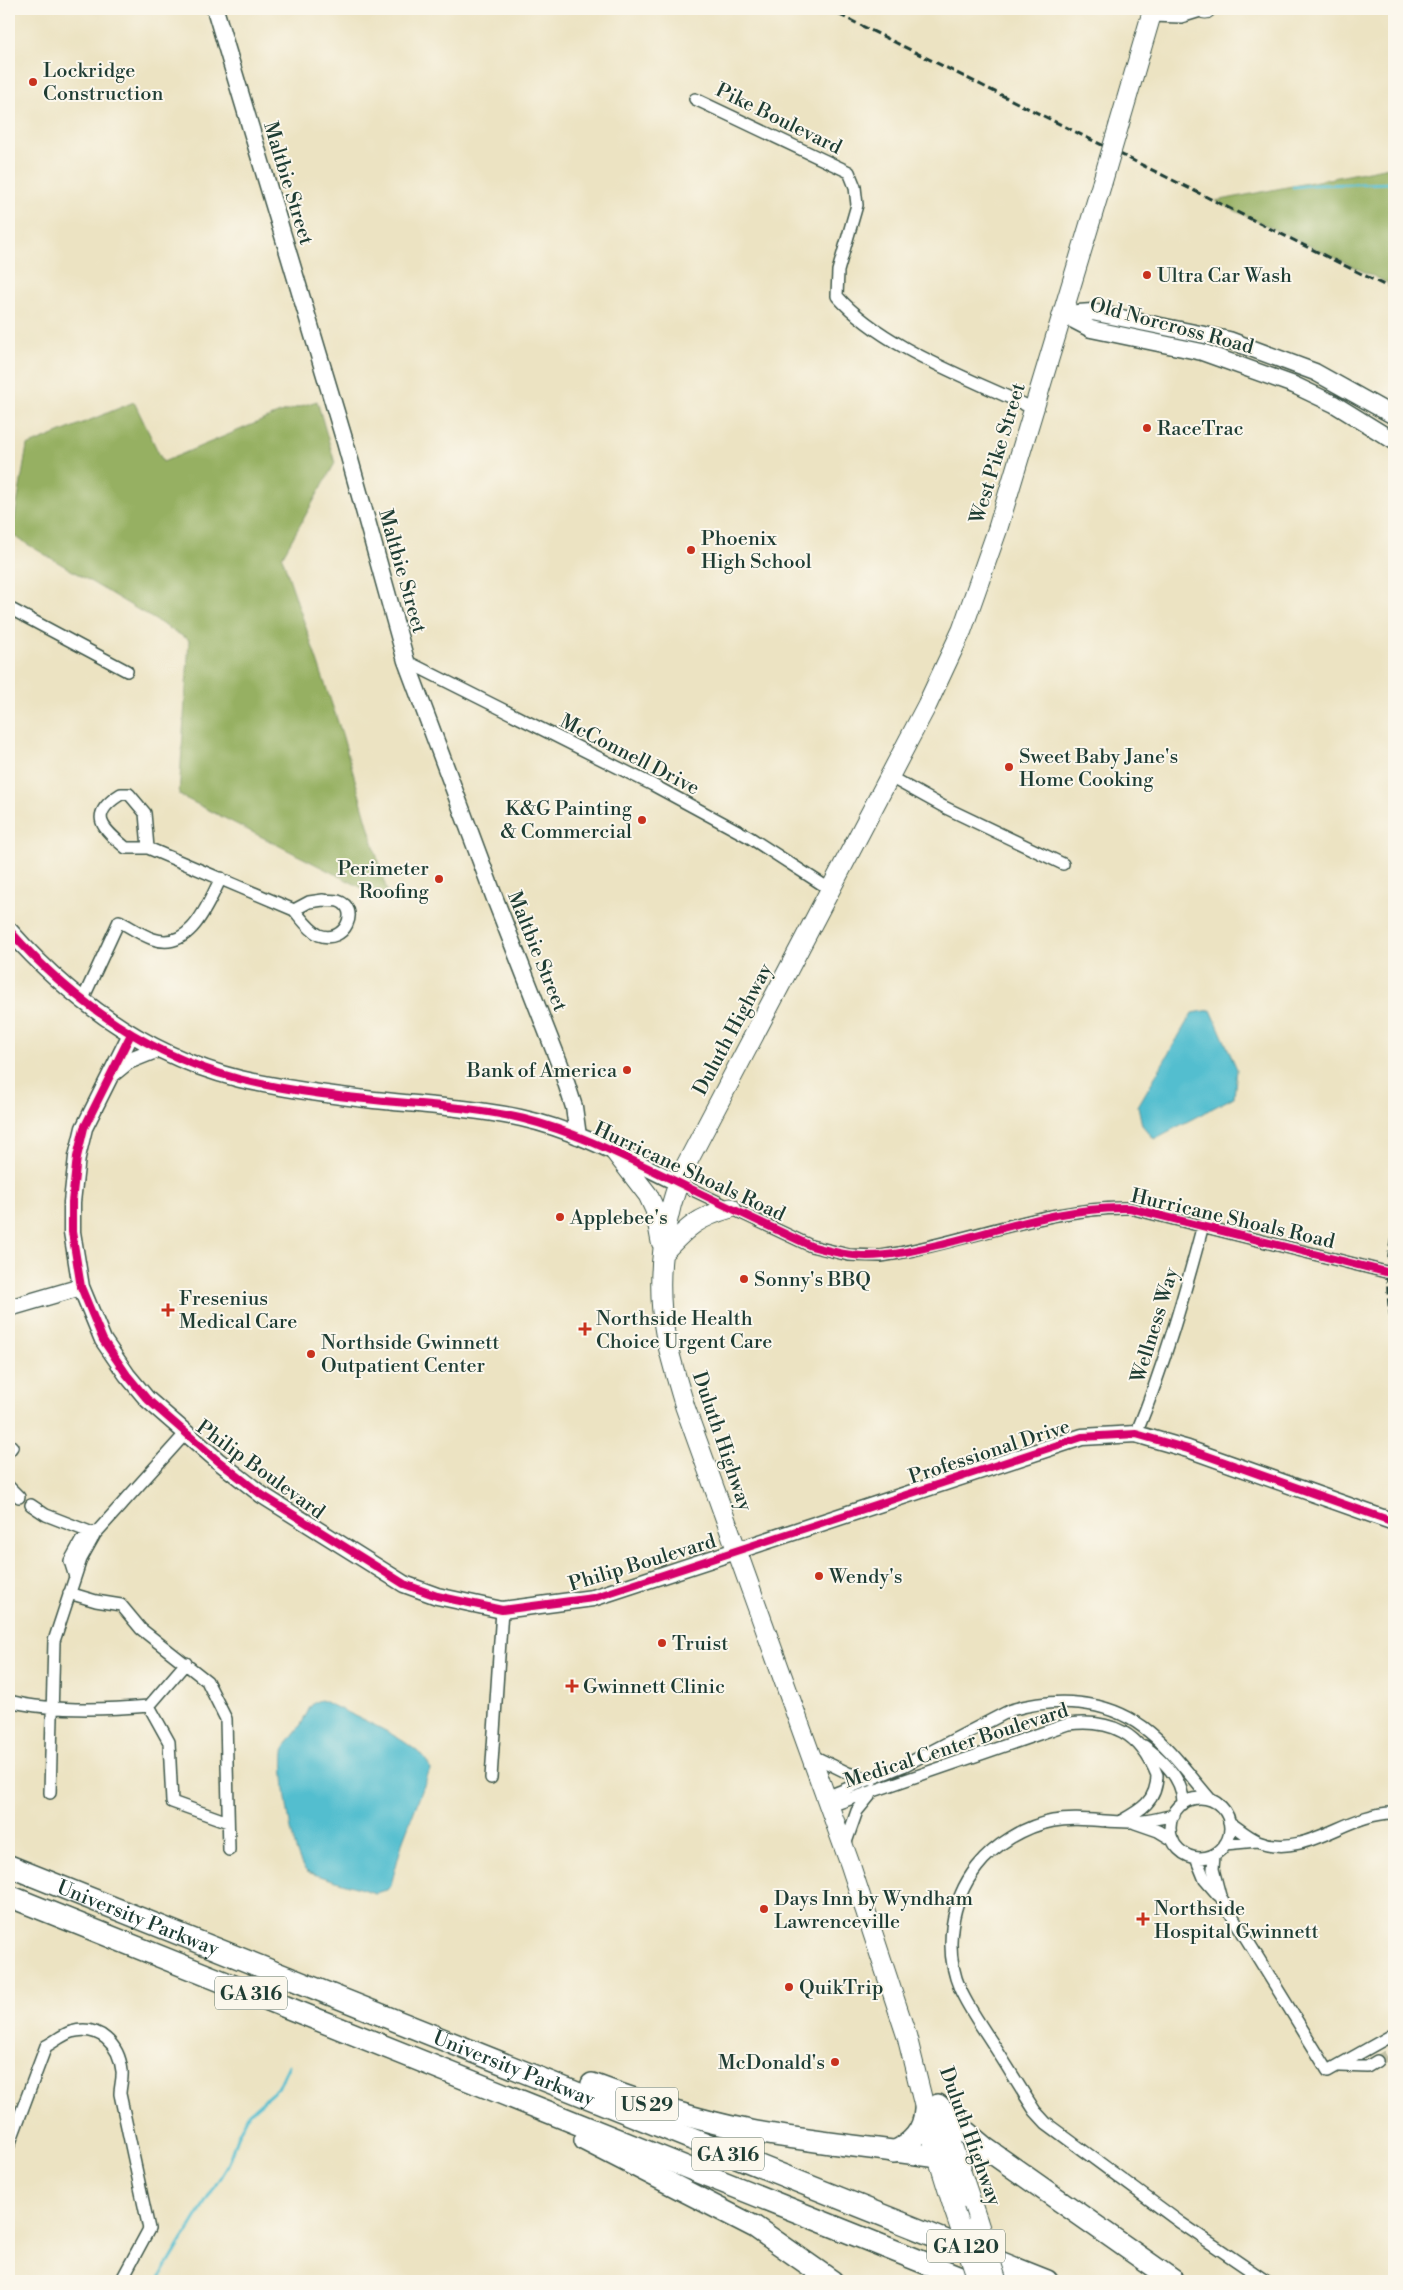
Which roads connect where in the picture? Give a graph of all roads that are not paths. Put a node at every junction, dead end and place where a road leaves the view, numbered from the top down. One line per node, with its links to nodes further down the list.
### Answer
1 (215, 9): 10 (street, Maltbie Street)
2 (1206, 9): 3 (street)
3 (1152, 13): 5 (main road, West Pike Street, bridge)
4 (695, 99): 6 (street, Pike Boulevard)
5 (1064, 314): 6 (main road, West Pike Street); 7 (street, Old Norcross Road); 8 (street, Old Norcross Road)
6 (1034, 409): 12 (main road, West Pike Street)
7 (1394, 416)
8 (1394, 441)
9 (9, 608): 11 (street)
10 (406, 661): 16 (street, McConnell Drive); 23 (street, Maltbie Street)
11 (127, 671)
12 (890, 777): 14 (street); 16 (main road, West Pike Street)
13 (148, 848): 13 (street); 15 (street)
14 (1063, 864)
15 (221, 878): 17 (street); 19 (street)
16 (831, 890): 25 (main road, Duluth Highway)
17 (294, 910): 17 (street)
18 (9, 930): 19 (street, Hurricane Shoals Road)
19 (82, 1001): 20 (street, Hurricane Shoals Road)
20 (131, 1034): 21 (street, Hurricane Shoals Road); 22 (street, Philip Boulevard)
21 (158, 1049): 22 (street); 23 (street, Hurricane Shoals Road)
22 (107, 1079): 30 (street, Philip Boulevard)
23 (578, 1136): 24 (street, Hurricane Shoals Road)
24 (614, 1152): 25 (street, Hurricane Shoals Road); 28 (main road)
25 (678, 1182): 26 (street, Hurricane Shoals Road); 28 (main road, Duluth Highway)
26 (731, 1208): 27 (street, Hurricane Shoals Road); 28 (main road)
27 (1203, 1225): 29 (street, Hurricane Shoals Road); 33 (street, Wellness Way)
28 (663, 1253): 41 (main road, Duluth Highway)
29 (1394, 1274)
30 (81, 1287): 31 (street); 32 (street, Philip Boulevard)
31 (9, 1308)
32 (185, 1434): 40 (street); 45 (street, Philip Boulevard)
33 (1136, 1434): 39 (street, Professional Drive); 41 (street, Professional Drive)
34 (9, 1444): 35 (street)
35 (9, 1450)
36 (9, 1487): 37 (street)
37 (19, 1497)
38 (31, 1505): 40 (street)
39 (1394, 1522)
40 (94, 1536): 42 (street)
41 (738, 1551): 45 (street, Philip Boulevard); 51 (main road, Duluth Highway)
42 (84, 1552): 43 (street); 43 (street)
43 (75, 1577): 44 (street)
44 (69, 1593): 46 (street); 49 (street)
45 (502, 1610): 52 (street)
46 (186, 1663): 48 (street); 60 (street)
47 (9, 1701): 49 (street)
48 (149, 1706): 49 (street); 60 (street)
49 (52, 1707): 54 (street)
50 (1134, 1740): 53 (street, Medical Center Boulevard); 57 (street); 61 (street, Medical Center Boulevard)
51 (811, 1754): 53 (street, Medical Center Boulevard); 56 (main road, Duluth Highway)
52 (491, 1778)
53 (874, 1785): 55 (street, Medical Center Boulevard); 56 (street, Medical Center Boulevard); 67 (street)
54 (50, 1792)
55 (1211, 1800): 57 (street); 63 (street)
56 (828, 1802): 67 (main road, Duluth Highway)
57 (1183, 1804): 59 (street)
58 (1394, 1813): 65 (street)
59 (1174, 1815): 62 (street); 64 (street)
60 (228, 1822): 68 (street)
61 (1120, 1822): 62 (street); 91 (street)
62 (1134, 1822): 64 (street)
63 (1229, 1822): 65 (street); 66 (street)
64 (1173, 1840): 70 (street)
65 (1258, 1841): 66 (street)
66 (1225, 1844): 69 (street)
67 (844, 1848): 79 (main road, Duluth Highway)
68 (229, 1850)
69 (1214, 1854): 70 (street); 73 (street)
70 (1196, 1858): 73 (street)
71 (9, 1866): 74 (highway, University Parkway / GA 316)
72 (9, 1896): 78 (highway, University Parkway / GA 316)
73 (1220, 1896): 77 (street)
74 (408, 2026): 82 (highway, US 29); 89 (highway, University Parkway / GA 316)
75 (1394, 2034): 77 (street)
76 (1377, 2061): 77 (street)
77 (1340, 2066)
78 (493, 2090): 85 (highway); 86 (highway, University Parkway / GA 316)
79 (932, 2107): 81 (highway); 82 (highway); 83 (main road, Duluth Highway)
80 (9, 2145): 84 (street)
81 (985, 2148): 83 (highway); 90 (highway)
82 (894, 2152): 83 (highway, US 29)
83 (950, 2163): 87 (main road, Duluth Highway / GA 120, bridge); 88 (main road, Duluth Highway / GA 120, bridge)
84 (121, 2281)
85 (832, 2281)
86 (970, 2281)
87 (978, 2281)
88 (997, 2281)
89 (1047, 2281)
90 (1174, 2281)
91 (1266, 2281)

